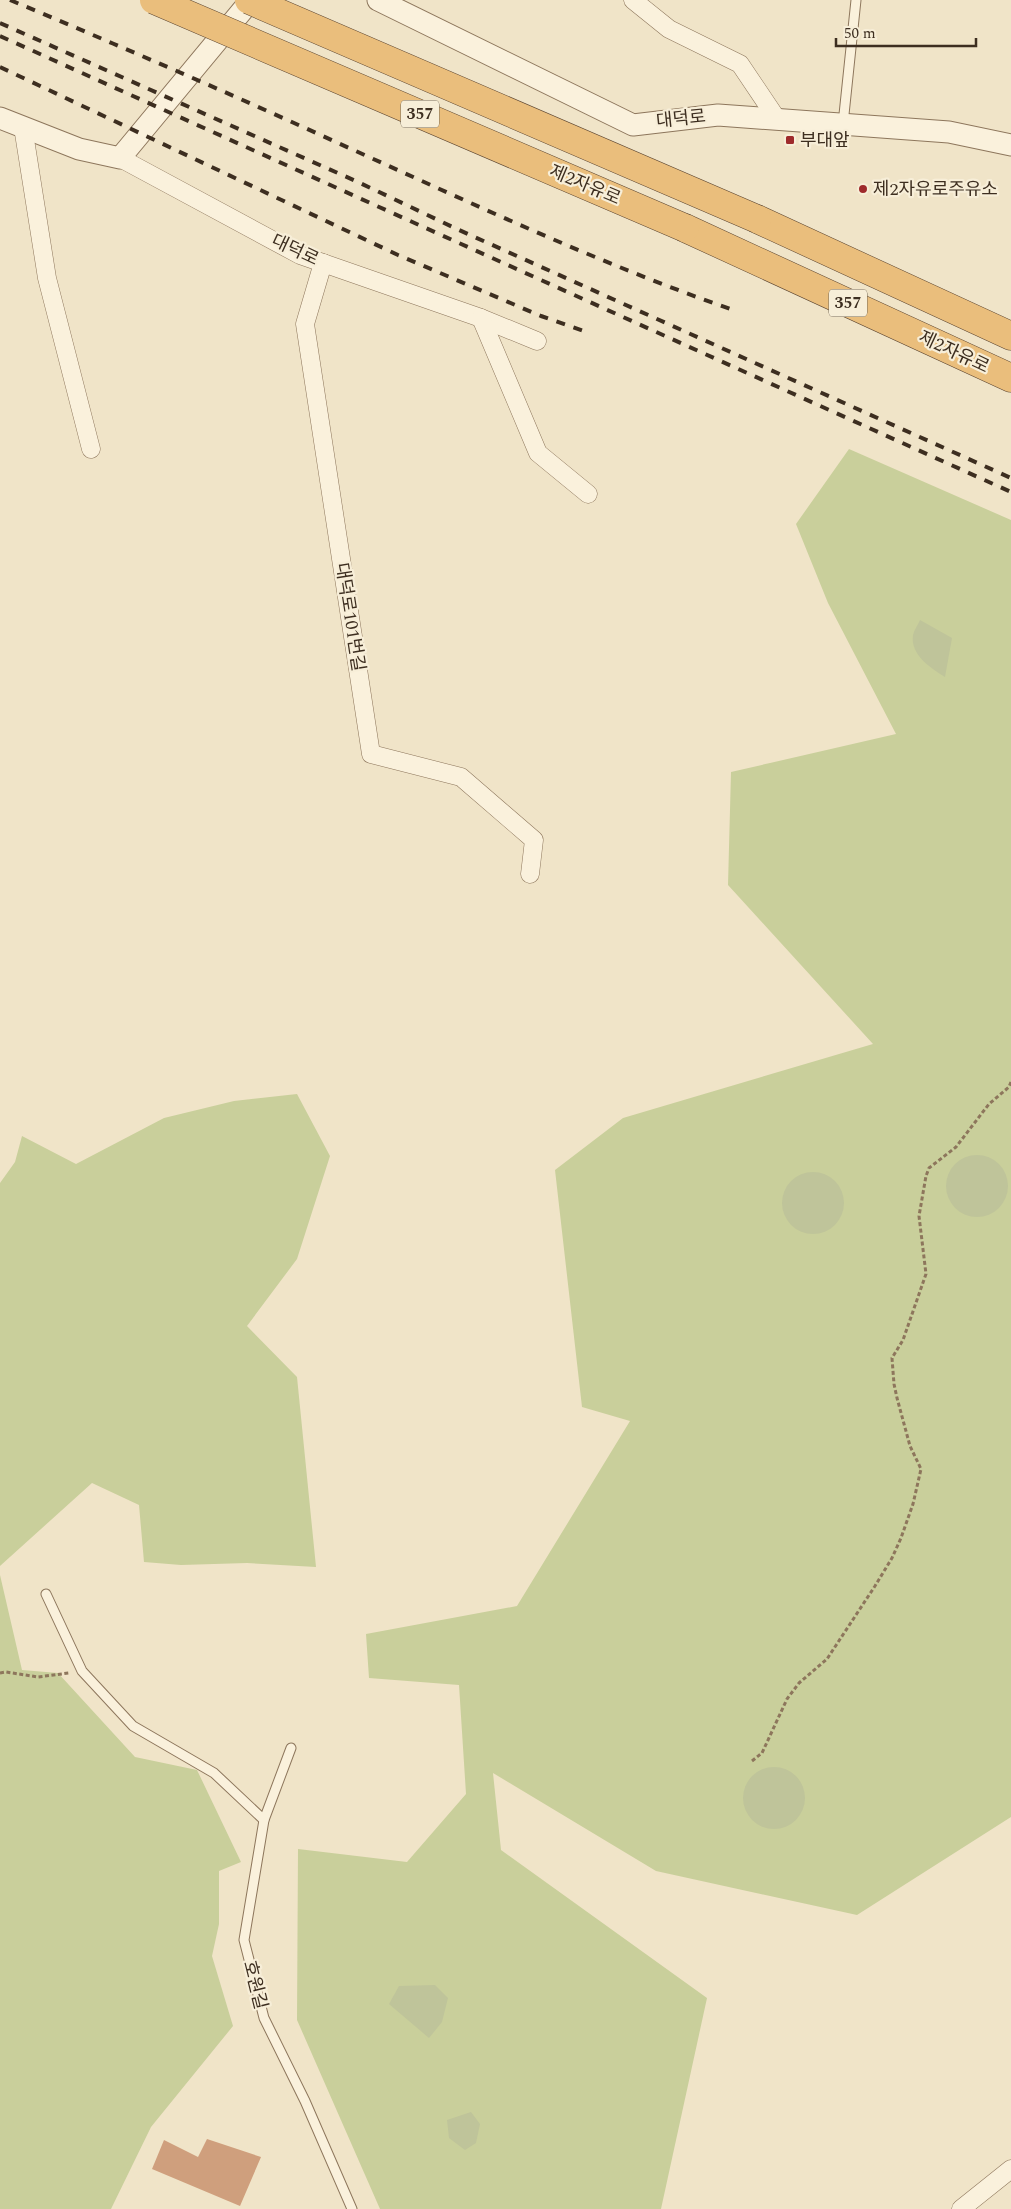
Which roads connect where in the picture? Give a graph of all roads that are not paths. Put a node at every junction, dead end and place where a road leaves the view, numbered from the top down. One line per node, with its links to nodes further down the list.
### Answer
1 (154, 0): 16 (highway, 제2자유로 / 357, bridge)
2 (250, 0): 11 (street); 14 (highway, 제2자유로 / 357, bridge)
3 (378, 0): 7 (street, 대덕로)
4 (633, 0): 7 (street)
5 (856, 0): 8 (lane)
6 (0, 118): 9 (street, 대덕로)
7 (777, 119): 8 (street, 대덕로)
8 (843, 124): 10 (street, 대덕로)
9 (22, 127): 11 (street, 대덕로); 17 (street)
10 (1011, 145)
11 (120, 158): 12 (street, 대덕로)
12 (323, 263): 13 (street, 대덕로); 19 (street, 대덕로101번길)
13 (481, 318): 15 (street, 대덕로); 18 (street)
14 (1011, 336)
15 (537, 341)
16 (1011, 378)
17 (90, 449)
18 (588, 494)
19 (530, 874)
20 (46, 1594): 22 (lane)
21 (291, 1748): 22 (lane, 호원길)
22 (264, 1820): 24 (lane, 호원길)
23 (1011, 2169): 25 (street)
24 (352, 2209)
25 (961, 2209)

